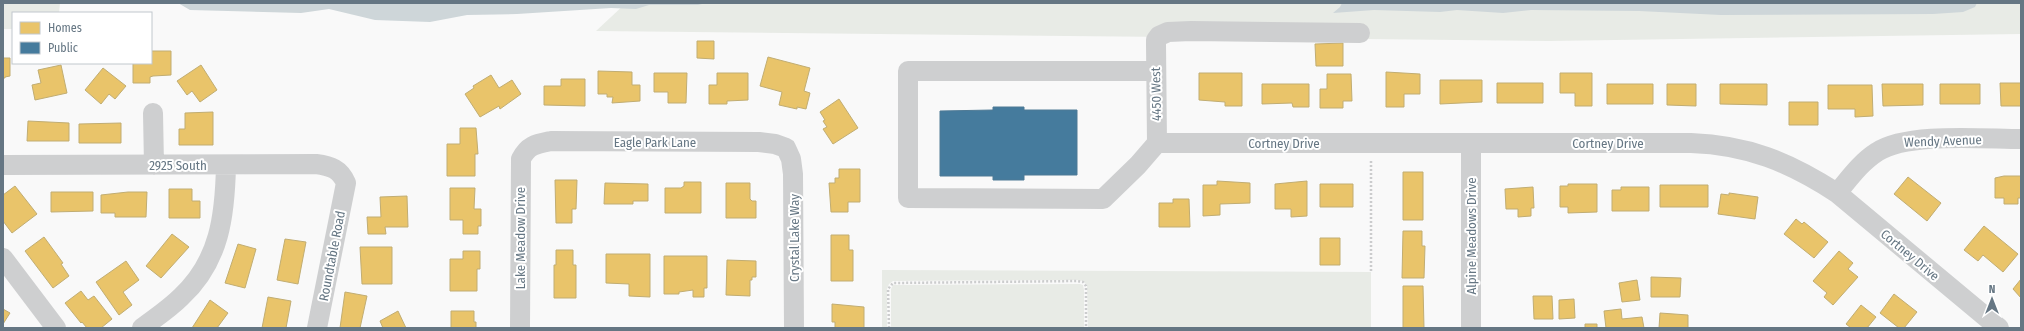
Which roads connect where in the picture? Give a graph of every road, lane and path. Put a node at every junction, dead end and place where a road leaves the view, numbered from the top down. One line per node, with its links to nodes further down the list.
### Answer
1 (1360, 33): 2 (street, 4450 West)
2 (1156, 71): 5 (street, 4450 West); 5 (street)
3 (153, 113): 11 (street)
4 (2021, 139): 14 (street, Wendy Avenue)
5 (1157, 143): 6 (street, Cortney Drive)
6 (1471, 144): 14 (street, Cortney Drive); 24 (street, Alpine Meadows Drive)
7 (786, 148): 8 (street, Eagle Park Lane); 21 (street, Crystal Lake Way)
8 (526, 150): 20 (street, Lake Meadow Drive)
9 (1371, 158): 16 (path)
10 (3, 165): 11 (street, 2925 South)
11 (154, 165): 12 (street, 2925 South)
12 (226, 165): 13 (street, 2925 South); 18 (street)
13 (346, 183): 19 (street, Roundtable Road)
14 (1837, 193): 25 (street, Cortney Drive)
15 (4, 262): 17 (street)
16 (1371, 272)
17 (56, 328)
18 (142, 328)
19 (317, 328)
20 (520, 328)
21 (794, 328)
22 (889, 328): 23 (path)
23 (1086, 328)
24 (1471, 328)
25 (1999, 328)

